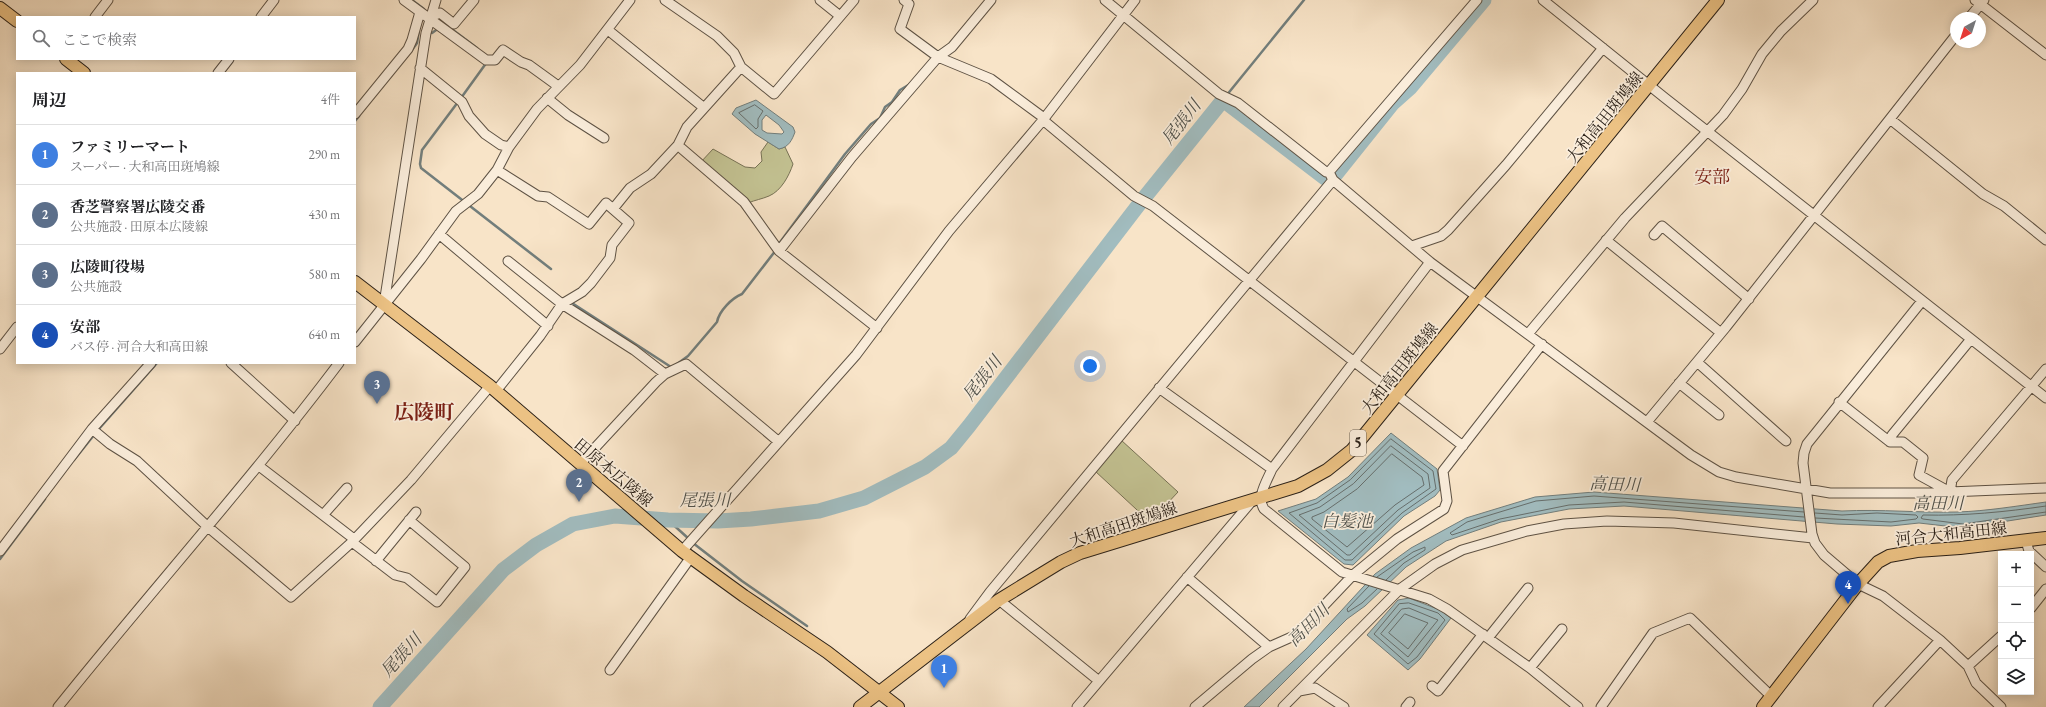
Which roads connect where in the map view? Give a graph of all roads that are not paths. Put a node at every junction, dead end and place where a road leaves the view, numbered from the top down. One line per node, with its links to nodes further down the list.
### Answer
1 (108, 0): 23 (street)
2 (274, 0): 24 (street)
3 (404, 0): 21 (street)
4 (436, 0): 21 (street)
5 (474, 0): 21 (street)
6 (630, 0): 27 (street)
7 (665, 0): 34 (street)
8 (820, 0): 25 (street)
9 (854, 0): 25 (street)
10 (904, 0): 31 (street)
11 (991, 0): 31 (street)
12 (1105, 0): 22 (street)
13 (1135, 0): 22 (street)
14 (1477, 0): 50 (street)
15 (1543, 0): 29 (street)
16 (1718, 0): 39 (main road, 大和高田斑鳩線 / 5)
17 (1813, 0): 45 (street)
18 (1980, 1): 20 (street); 30 (street)
19 (0, 8): 26 (main road)
20 (1973, 12)
21 (425, 15): 35 (street); 38 (street); 42 (street)
22 (1123, 15): 43 (street); 50 (street)
23 (96, 16)
24 (262, 16)
25 (840, 16): 34 (street)
26 (16, 20)
27 (608, 30): 38 (street); 41 (street)
28 (1950, 42): 44 (street)
29 (1603, 48): 39 (street); 57 (street)
30 (2046, 55)
31 (938, 56): 43 (street); 58 (street)
32 (67, 60): 36 (main road)
33 (228, 60): 37 (street)
34 (741, 67): 41 (street)
35 (420, 68): 47 (street); 66 (street)
36 (83, 72)
37 (219, 72)
38 (558, 86): 40 (street)
39 (1650, 86): 45 (street); 63 (main road, 大和高田斑鳩線 / 5)
40 (547, 98): 46 (street); 47 (street)
41 (703, 107): 51 (street)
42 (356, 113)
43 (1044, 119): 61 (street); 70 (street)
44 (1890, 119): 52 (street); 56 (street)
45 (1707, 132): 52 (street); 55 (street)
46 (604, 138)
47 (509, 147): 49 (street)
48 (681, 148): 58 (street)
49 (497, 170): 51 (street); 53 (street)
50 (1331, 176): 57 (street); 61 (street)
51 (613, 209): 67 (street)
52 (1814, 216): 64 (street); 65 (street)
53 (439, 234): 66 (street); 68 (street)
54 (1654, 235): 64 (street)
55 (1606, 240): 71 (street); 72 (street)
56 (2046, 240)
57 (1412, 246): 60 (street)
58 (779, 251): 70 (street)
59 (508, 261): 67 (street)
60 (1430, 262): 63 (street); 77 (street)
61 (1249, 280): 77 (street); 86 (street)
62 (356, 283): 66 (main road, 田原本広陵線)
63 (1478, 297): 72 (street); 88 (main road, 大和高田斑鳩線 / 5)
64 (1749, 299): 71 (street)
65 (1922, 301): 73 (street); 90 (street)
66 (384, 304): 74 (street); 87 (main road, 田原本広陵線)
67 (562, 304): 68 (street); 83 (street)
68 (548, 326): 87 (street)
69 (16, 328): 76 (street)
70 (877, 328): 96 (street)
71 (1721, 333): 78 (street)
72 (1528, 334): 75 (street)
73 (1971, 339): 85 (street); 97 (street)
74 (356, 341)
75 (1542, 344): 93 (street); 98 (street)
76 (0, 349)
77 (1354, 362): 88 (street); 101 (street)
78 (1697, 362): 84 (street); 95 (street)
79 (150, 364): 94 (street)
80 (232, 364): 92 (street)
81 (338, 364): 92 (street)
82 (2046, 369): 85 (street)
83 (665, 374): 96 (street); 99 (street)
84 (1680, 383): 91 (street); 93 (street)
85 (2032, 386): 89 (street); 105 (street)
86 (1159, 388): 101 (street); 127 (street)
87 (493, 389): 99 (main road, 田原本広陵線); 113 (street)
88 (1397, 396): 98 (street); 106 (main road, 大和高田斑鳩線 / 5)
89 (2046, 398)
90 (1839, 402): 97 (street); 104 (street)
91 (1718, 415)
92 (295, 421): 100 (street)
93 (1647, 422): 104 (street)
94 (96, 432): 110 (street); 116 (street)
95 (1786, 441)
96 (779, 442): 115 (street)
97 (1890, 442): 105 (street)
98 (1463, 446): 119 (street)
99 (580, 464): 115 (main road, 田原本広陵線)
100 (259, 466): 108 (street); 110 (street)
101 (1272, 469): 106 (street)
102 (347, 488): 108 (street)
103 (2046, 488): 105 (street)
104 (1806, 492): 105 (street); 111 (street)
105 (1950, 492)
106 (1256, 500): 119 (street); 120 (street); 125 (main road, 大和高田斑鳩線 / 5)
107 (416, 512): 109 (street)
108 (323, 515): 113 (street)
109 (409, 520): 117 (street); 117 (street)
110 (208, 527): 113 (street); 142 (street)
111 (1812, 536): 121 (street); 122 (street)
112 (2046, 538): 114 (main road, 河合大和高田線)
113 (353, 540): 117 (street)
114 (2026, 541): 118 (street); 121 (main road, 河合大和高田線)
115 (691, 544): 135 (street); 139 (main road, 田原本広陵線)
116 (0, 551)
117 (376, 560)
118 (2046, 567)
119 (1356, 576): 122 (street); 132 (street)
120 (1187, 577): 132 (street); 136 (street)
121 (1858, 584): 131 (street); 140 (main road, 河合大和高田線)
122 (1397, 588): 129 (street); 138 (street)
123 (1528, 588): 129 (street)
124 (2046, 589): 126 (street)
125 (999, 600): 127 (main road, 大和高田斑鳩線 / 5); 136 (street)
126 (2034, 604)
127 (963, 628): 139 (main road, 大和高田斑鳩線 / 5)
128 (1562, 629): 134 (street)
129 (1486, 636): 134 (street); 137 (street)
130 (1998, 639): 133 (street)
131 (1940, 640): 133 (street); 151 (street)
132 (1270, 647): 146 (street)
133 (1968, 666): 152 (street)
134 (1530, 668): 148 (street)
135 (610, 670)
136 (1099, 681): 145 (street)
137 (1432, 686)
138 (1299, 691): 141 (street); 147 (street)
139 (879, 692): 143 (main road, 大和高田斑鳩線 / 5); 144 (main road, 田原本広陵線)
140 (1771, 696): 149 (street); 150 (main road, 河合大和高田線)
141 (1337, 705)
142 (58, 707)
143 (860, 707)
144 (898, 707)
145 (1077, 707)
146 (1195, 707)
147 (1283, 707)
148 (1578, 707)
149 (1601, 707)
150 (1763, 707)
151 (1878, 707)
152 (2001, 707)

